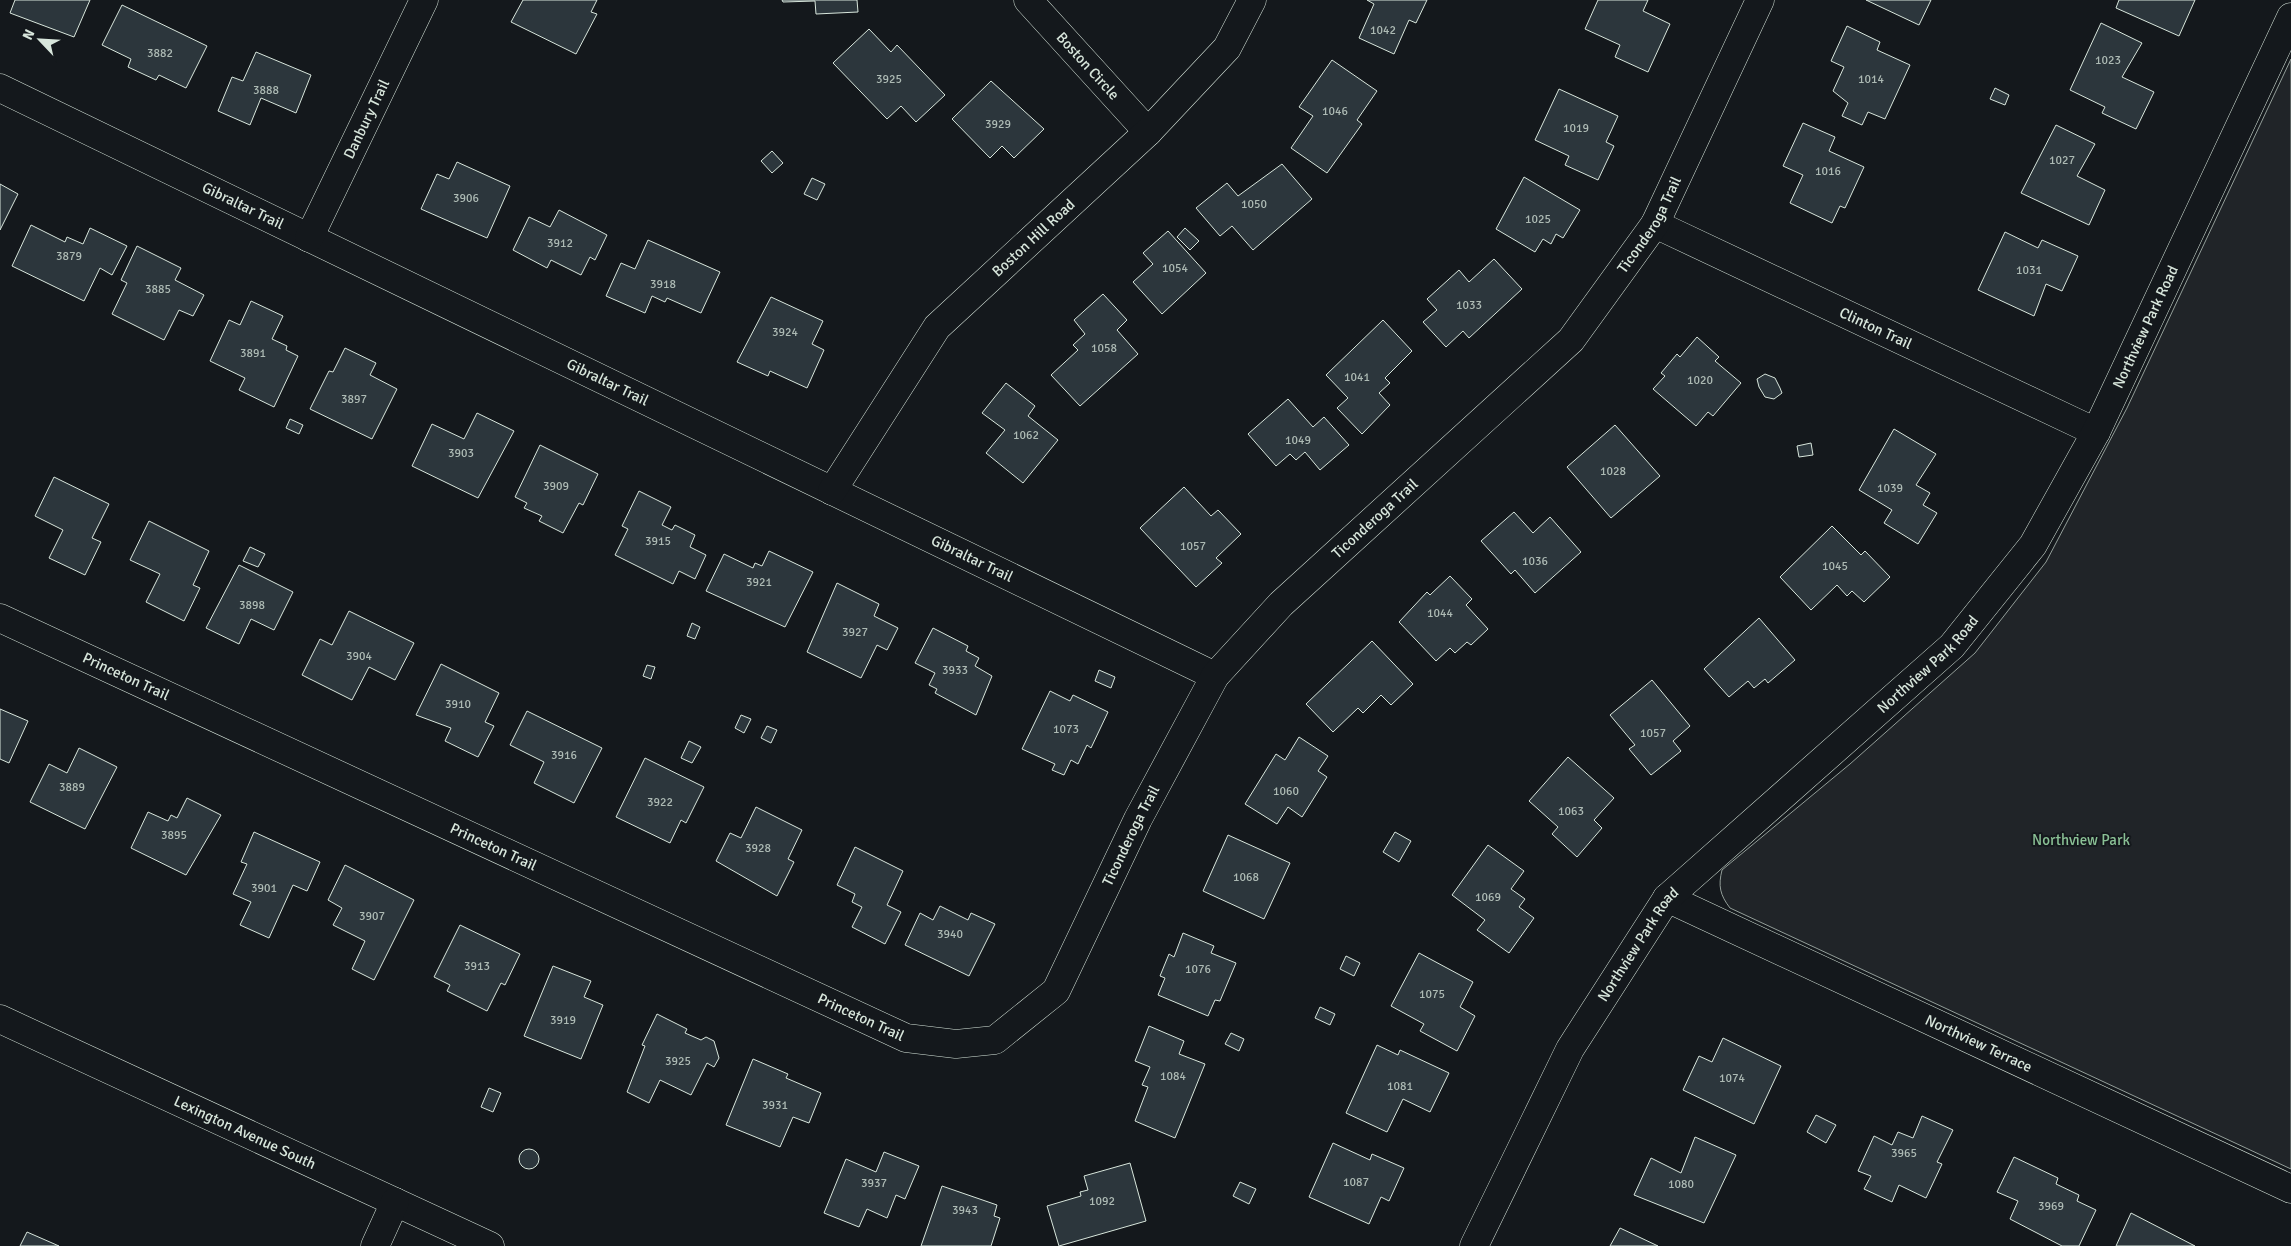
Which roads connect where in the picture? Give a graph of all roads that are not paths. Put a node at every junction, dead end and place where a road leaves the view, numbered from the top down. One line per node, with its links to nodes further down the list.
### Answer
1 (424, 0): 9 (street, Danbury Trail)
2 (1028, 0): 7 (street, Boston Circle)
3 (1252, 0): 7 (street, Boston Hill Road)
4 (1760, 0): 8 (street, Ticonderoga Trail)
5 (2291, 17): 10 (street, Northview Park Road)
6 (0, 88): 9 (street, Gibraltar Trail)
7 (1148, 132): 11 (street, Boston Hill Road)
8 (1655, 224): 10 (street, Clinton Trail); 13 (street, Ticonderoga Trail)
9 (309, 238): 11 (street, Gibraltar Trail)
10 (2096, 432): 14 (street, Northview Park Road)
11 (832, 490): 13 (street, Gibraltar Trail)
12 (0, 618): 16 (street, Princeton Trail)
13 (1216, 676): 16 (street, Ticonderoga Trail)
14 (1667, 898): 17 (street, Northview Terrace); 21 (street, Northview Park Road)
15 (0, 1020): 18 (street, Lexington Avenue South)
16 (995, 1040)
17 (2291, 1189)
18 (395, 1202): 19 (street); 20 (street, Lexington Avenue South)
19 (375, 1246)
20 (490, 1246)
21 (1474, 1246)

